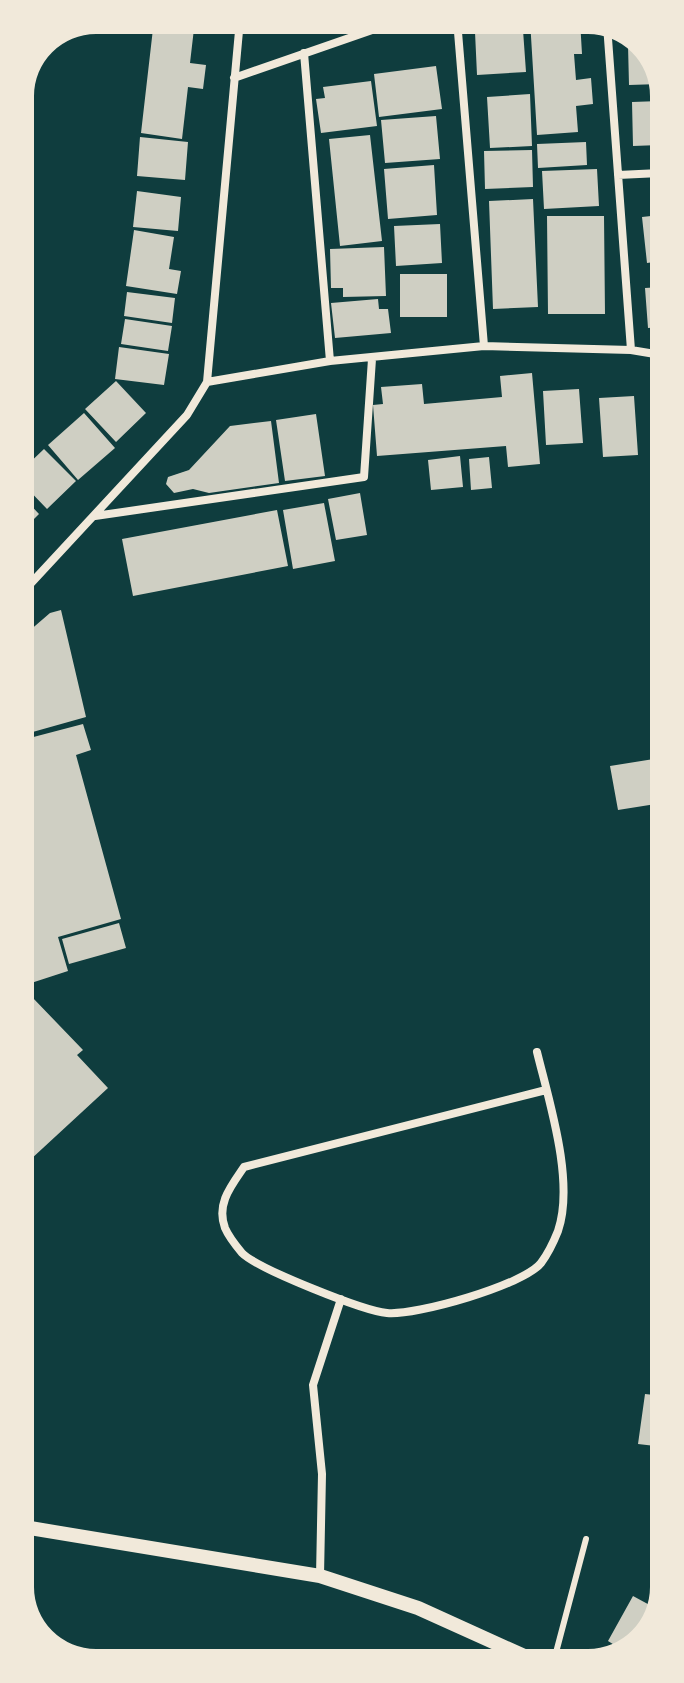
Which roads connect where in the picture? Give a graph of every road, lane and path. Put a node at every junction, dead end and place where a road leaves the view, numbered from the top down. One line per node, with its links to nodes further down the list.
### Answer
1 (239, 34): 6 (street)
2 (360, 34): 5 (street)
3 (458, 34): 9 (street)
4 (608, 37): 8 (street)
5 (304, 53): 6 (street); 13 (street)
6 (234, 78): 14 (street)
7 (650, 173): 8 (street)
8 (618, 175): 10 (street)
9 (484, 346): 10 (street); 12 (street)
10 (631, 350): 11 (street)
11 (650, 353)
12 (372, 359): 13 (street); 15 (street)
13 (330, 361): 14 (street)
14 (207, 382): 15 (street)
15 (95, 516): 16 (street)
16 (34, 580)
17 (537, 1052): 18 (street)
18 (546, 1090): 19 (street); 19 (street)
19 (341, 1299): 22 (street)
20 (34, 1529): 22 (street)
21 (586, 1539): 24 (lane)
22 (320, 1576): 23 (street)
23 (501, 1649)
24 (557, 1649)

